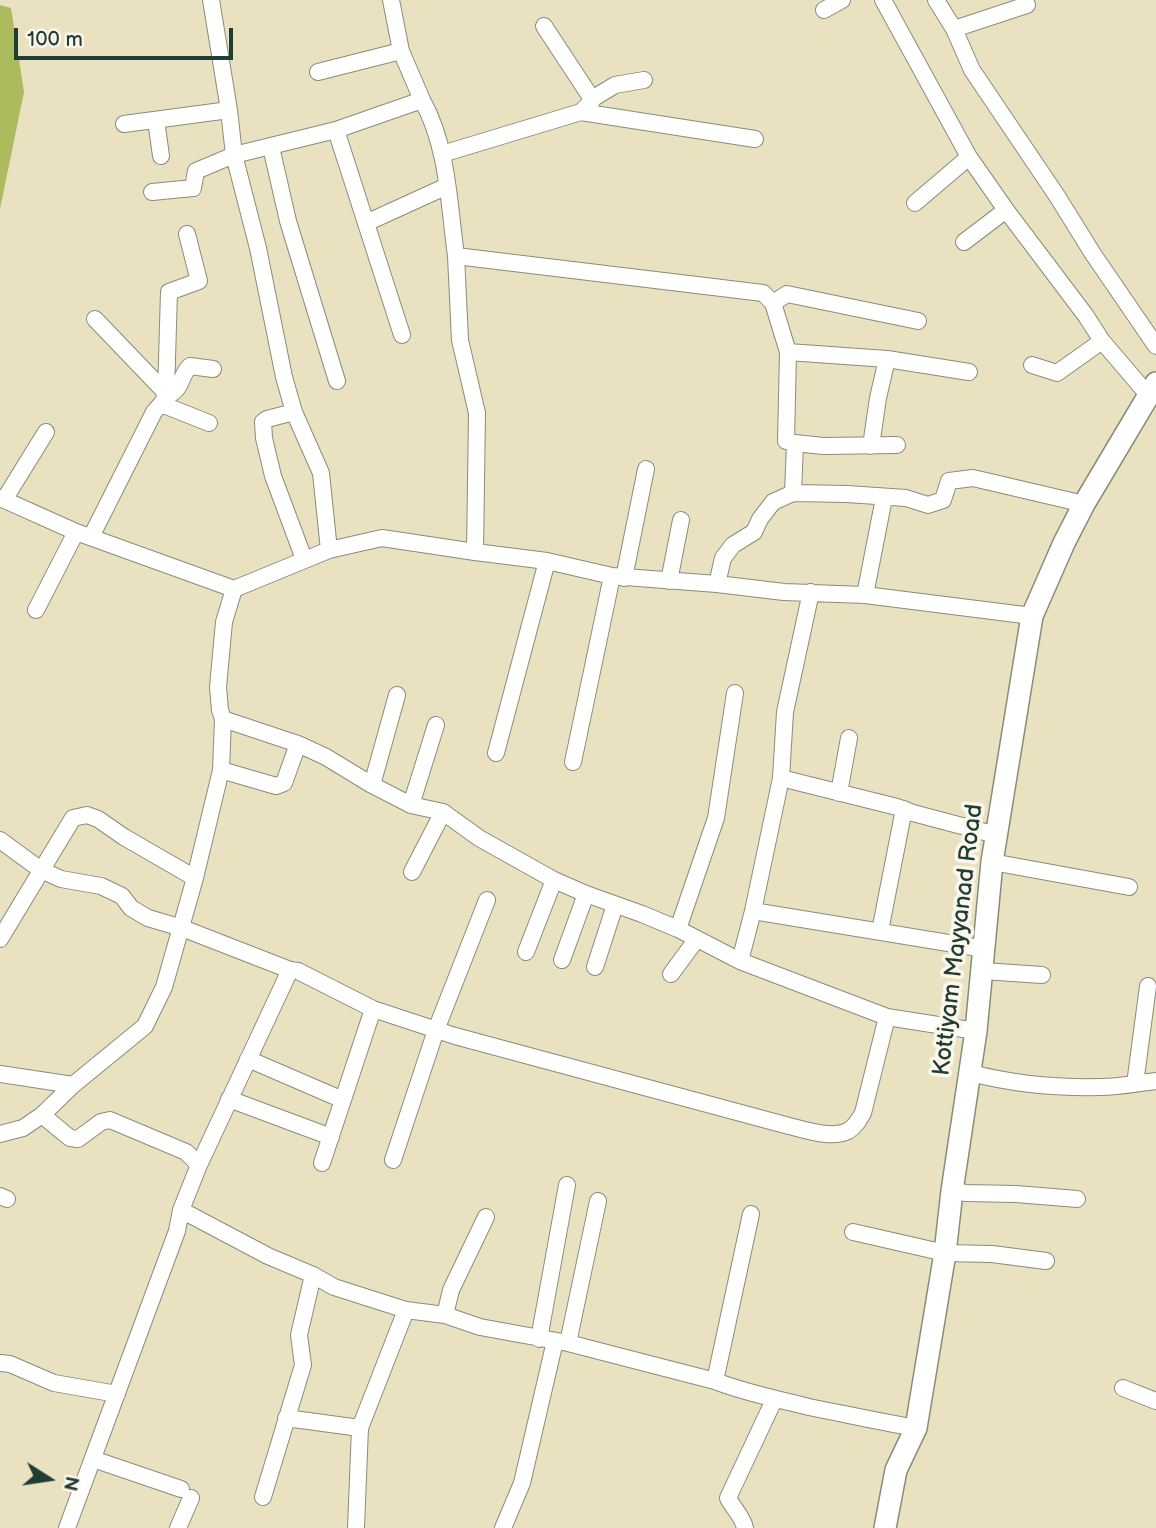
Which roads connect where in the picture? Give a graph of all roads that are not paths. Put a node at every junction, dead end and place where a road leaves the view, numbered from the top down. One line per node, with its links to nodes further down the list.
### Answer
1 (211, 0): 15 (street)
2 (391, 0): 10 (street)
3 (842, 0): 7 (street)
4 (883, 0): 25 (street)
5 (936, 0): 9 (street)
6 (1027, 5): 9 (street)
7 (824, 10)
8 (544, 26): 13 (street)
9 (954, 29): 39 (street)
10 (401, 51): 11 (street); 14 (street)
11 (317, 72)
12 (644, 80): 13 (street)
13 (592, 99): 16 (street)
14 (422, 100): 19 (street); 22 (street)
15 (229, 110): 17 (street); 23 (street)
16 (581, 112): 20 (street); 22 (street)
17 (156, 120): 18 (street); 24 (street)
18 (124, 124)
19 (336, 130): 21 (street); 30 (street)
20 (755, 139)
21 (271, 147): 23 (street); 45 (street)
22 (442, 154): 26 (street)
23 (234, 155): 27 (street); 48 (street)
24 (161, 156)
25 (969, 157): 28 (street); 29 (street)
26 (447, 186): 30 (street); 33 (street)
27 (152, 192)
28 (915, 203)
29 (1006, 211): 32 (street); 38 (street)
30 (366, 223): 37 (street)
31 (187, 234): 47 (street)
32 (964, 242)
33 (456, 256): 34 (street); 62 (street)
34 (773, 303): 36 (street); 40 (street)
35 (95, 320): 47 (street)
36 (918, 321)
37 (402, 335)
38 (1102, 341): 42 (street); 46 (street)
39 (1156, 346)
40 (788, 352): 41 (street); 51 (street)
41 (887, 359): 44 (street); 53 (street)
42 (1032, 365)
43 (213, 369): 47 (street)
44 (969, 372)
45 (337, 381)
46 (1153, 389): 58 (street, Kottiyam Mayyanad Road)
47 (164, 398): 49 (street); 60 (street)
48 (294, 412): 61 (street); 63 (street)
49 (209, 423)
50 (46, 432): 57 (street)
51 (795, 443): 53 (street); 55 (street)
52 (897, 445): 53 (street)
53 (871, 446)
54 (646, 469): 65 (street)
55 (793, 494): 56 (street); 67 (street)
56 (884, 498): 58 (street); 70 (street)
57 (2, 499): 60 (street)
58 (1084, 504): 72 (street, Kottiyam Mayyanad Road)
59 (681, 520): 66 (street)
60 (83, 534): 68 (street); 71 (street)
61 (329, 550): 62 (street); 63 (street)
62 (475, 552): 64 (street)
63 (304, 559): 68 (street)
64 (547, 561): 65 (street); 79 (street)
65 (618, 577): 66 (street); 80 (street)
66 (669, 581): 67 (street)
67 (717, 584): 69 (street)
68 (234, 589): 75 (street)
69 (811, 592): 70 (street); 82 (street)
70 (865, 595): 72 (street)
71 (36, 610)
72 (1032, 616): 88 (street, Kottiyam Mayyanad Road)
73 (735, 693): 101 (street)
74 (397, 695): 83 (street)
75 (223, 719): 78 (street); 81 (street)
76 (436, 725): 85 (street)
77 (849, 738): 84 (street)
78 (298, 744): 81 (street); 83 (street)
79 (496, 753)
80 (573, 762)
81 (220, 770): 93 (street)
82 (781, 778): 84 (street); 99 (street)
83 (372, 785): 85 (street)
84 (839, 793): 86 (street)
85 (411, 805): 87 (street)
86 (904, 809): 88 (street); 102 (street)
87 (443, 812): 92 (street); 94 (street)
88 (996, 835): 90 (street, Kottiyam Mayyanad Road)
89 (0, 840): 91 (street)
90 (992, 862): 95 (street); 105 (street, Kottiyam Mayyanad Road)
91 (41, 870): 93 (street); 100 (street); 103 (street)
92 (412, 872)
93 (195, 878): 100 (street)
94 (554, 880): 96 (street); 106 (street)
95 (1129, 887)
96 (586, 894): 98 (street); 107 (street)
97 (487, 900): 117 (street)
98 (615, 905): 101 (street); 109 (street)
99 (753, 911): 102 (street); 108 (street)
100 (182, 928): 110 (street); 124 (street)
101 (678, 929): 104 (street)
102 (880, 931): 105 (street)
103 (0, 939)
104 (695, 940): 108 (street); 112 (street)
105 (985, 949): 111 (street, Kottiyam Mayyanad Road)
106 (526, 952)
107 (562, 960)
108 (740, 961): 116 (street)
109 (595, 967)
110 (290, 970): 115 (street); 119 (street)
111 (983, 971): 113 (street); 118 (street, Kottiyam Mayyanad Road)
112 (671, 974)
113 (1042, 975)
114 (1148, 986): 123 (street)
115 (373, 1009): 117 (street); 126 (street)
116 (887, 1017): 117 (street); 118 (street)
117 (436, 1030): 130 (street)
118 (976, 1031): 120 (street, Kottiyam Mayyanad Road)
119 (248, 1059): 125 (street); 126 (street)
120 (971, 1073): 123 (street); 134 (street, Kottiyam Mayyanad Road)
121 (0, 1074): 124 (street)
122 (1156, 1081): 123 (street)
123 (1135, 1084)
124 (73, 1085): 127 (street)
125 (229, 1099): 129 (street); 132 (street)
126 (344, 1100): 129 (street)
127 (42, 1115): 128 (street); 132 (street)
128 (0, 1134)
129 (331, 1137): 131 (street)
130 (393, 1160)
131 (322, 1163)
132 (199, 1165): 137 (street)
133 (568, 1185): 146 (street)
134 (952, 1191): 135 (street); 141 (street, Kottiyam Mayyanad Road)
135 (1077, 1199)
136 (598, 1201): 146 (street)
137 (181, 1210): 143 (street); 150 (street)
138 (751, 1214): 148 (street)
139 (486, 1217): 145 (street)
140 (853, 1232): 141 (street)
141 (945, 1253): 142 (street); 155 (street, Kottiyam Mayyanad Road)
142 (1046, 1261)
143 (313, 1275): 144 (street); 153 (street)
144 (406, 1310): 145 (street); 154 (street)
145 (445, 1315): 146 (street)
146 (554, 1341): 148 (street); 161 (street)
147 (0, 1363): 150 (street)
148 (715, 1381): 151 (street)
149 (1123, 1388): 152 (street)
150 (117, 1394): 156 (street)
151 (774, 1400): 155 (street); 162 (street)
152 (1156, 1401)
153 (286, 1418): 154 (street); 157 (street)
154 (360, 1427): 160 (street)
155 (916, 1428): 163 (street, Kottiyam Mayyanad Road)
156 (93, 1459): 158 (street); 159 (street)
157 (263, 1497)
158 (67, 1528)
159 (178, 1528)
160 (356, 1528)
161 (503, 1528)
162 (745, 1528)
163 (885, 1528)

